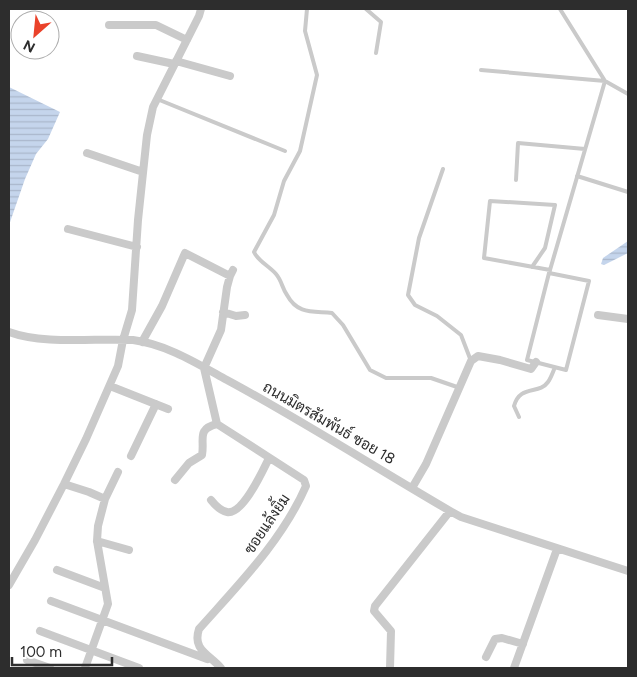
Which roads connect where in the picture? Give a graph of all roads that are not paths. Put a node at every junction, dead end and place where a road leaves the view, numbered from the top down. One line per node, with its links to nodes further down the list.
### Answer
1 (201, 9): 6 (street)
2 (307, 9): 39 (lane)
3 (366, 9): 7 (lane)
4 (560, 9): 12 (lane)
5 (109, 25): 6 (street)
6 (187, 40): 9 (street)
7 (376, 53)
8 (137, 56): 9 (street)
9 (175, 63): 11 (street); 14 (street)
10 (481, 70): 12 (lane)
11 (230, 76)
12 (605, 81): 13 (lane); 15 (lane)
13 (628, 94)
14 (157, 99): 16 (lane); 19 (street)
15 (585, 149): 20 (lane); 21 (lane)
16 (285, 151)
17 (87, 153): 19 (street)
18 (443, 169): 34 (lane)
19 (143, 172): 24 (street)
20 (577, 176): 22 (lane); 26 (lane)
21 (516, 180)
22 (628, 192)
23 (68, 229): 24 (street)
24 (137, 247): 32 (street)
25 (532, 267): 25 (lane); 26 (lane)
26 (549, 271): 35 (lane); 36 (lane)
27 (223, 312): 28 (street); 33 (street); 37 (street)
28 (245, 315)
29 (598, 315): 30 (street)
30 (628, 319)
31 (9, 332): 32 (street, ถนนมิตรสัมพันธ์ ซอย 18)
32 (123, 340): 33 (street, ถนนมิตรสัมพันธ์ ซอย 18); 38 (street)
33 (142, 342): 37 (street, ถนนมิตรสัมพันธ์ ซอย 18)
34 (471, 361): 35 (street); 39 (street)
35 (536, 362): 36 (lane)
36 (555, 367): 42 (lane)
37 (204, 368): 43 (street); 49 (street, ถนนมิตรสัมพันธ์ ซอย 18)
38 (110, 386): 40 (street); 48 (street)
39 (460, 388): 49 (street)
40 (156, 404): 41 (street); 44 (street)
41 (168, 409)
42 (519, 417)
43 (217, 424): 45 (street, ซอยแล้งยิ้ม); 47 (street)
44 (131, 456)
45 (270, 458): 51 (street); 71 (street, ซอยแล้งยิ้ม)
46 (118, 472): 50 (street)
47 (175, 480)
48 (64, 484): 50 (street); 58 (street)
49 (412, 488): 52 (street, ถนนมิตรสัมพันธ์ ซอย 18)
50 (105, 499): 53 (street)
51 (211, 500)
52 (450, 511): 54 (street, ถนนมิตรสัมพันธ์ ซอย 18); 72 (street)
53 (97, 541): 55 (street); 59 (street)
54 (557, 549): 57 (street, ถนนมิตรสัมพันธ์ ซอย 18); 63 (street)
55 (129, 550)
56 (57, 570): 59 (street)
57 (628, 571)
58 (9, 585)
59 (105, 588): 61 (street)
60 (51, 601): 61 (street)
61 (103, 621): 64 (street); 67 (street)
62 (40, 631): 64 (street)
63 (523, 644): 65 (street); 73 (street)
64 (92, 650): 69 (street); 70 (street)
65 (486, 657)
66 (27, 660): 68 (street)
67 (207, 660)
68 (50, 668)
69 (85, 668)
70 (139, 668)
71 (221, 668)
72 (390, 668)
73 (514, 668)

